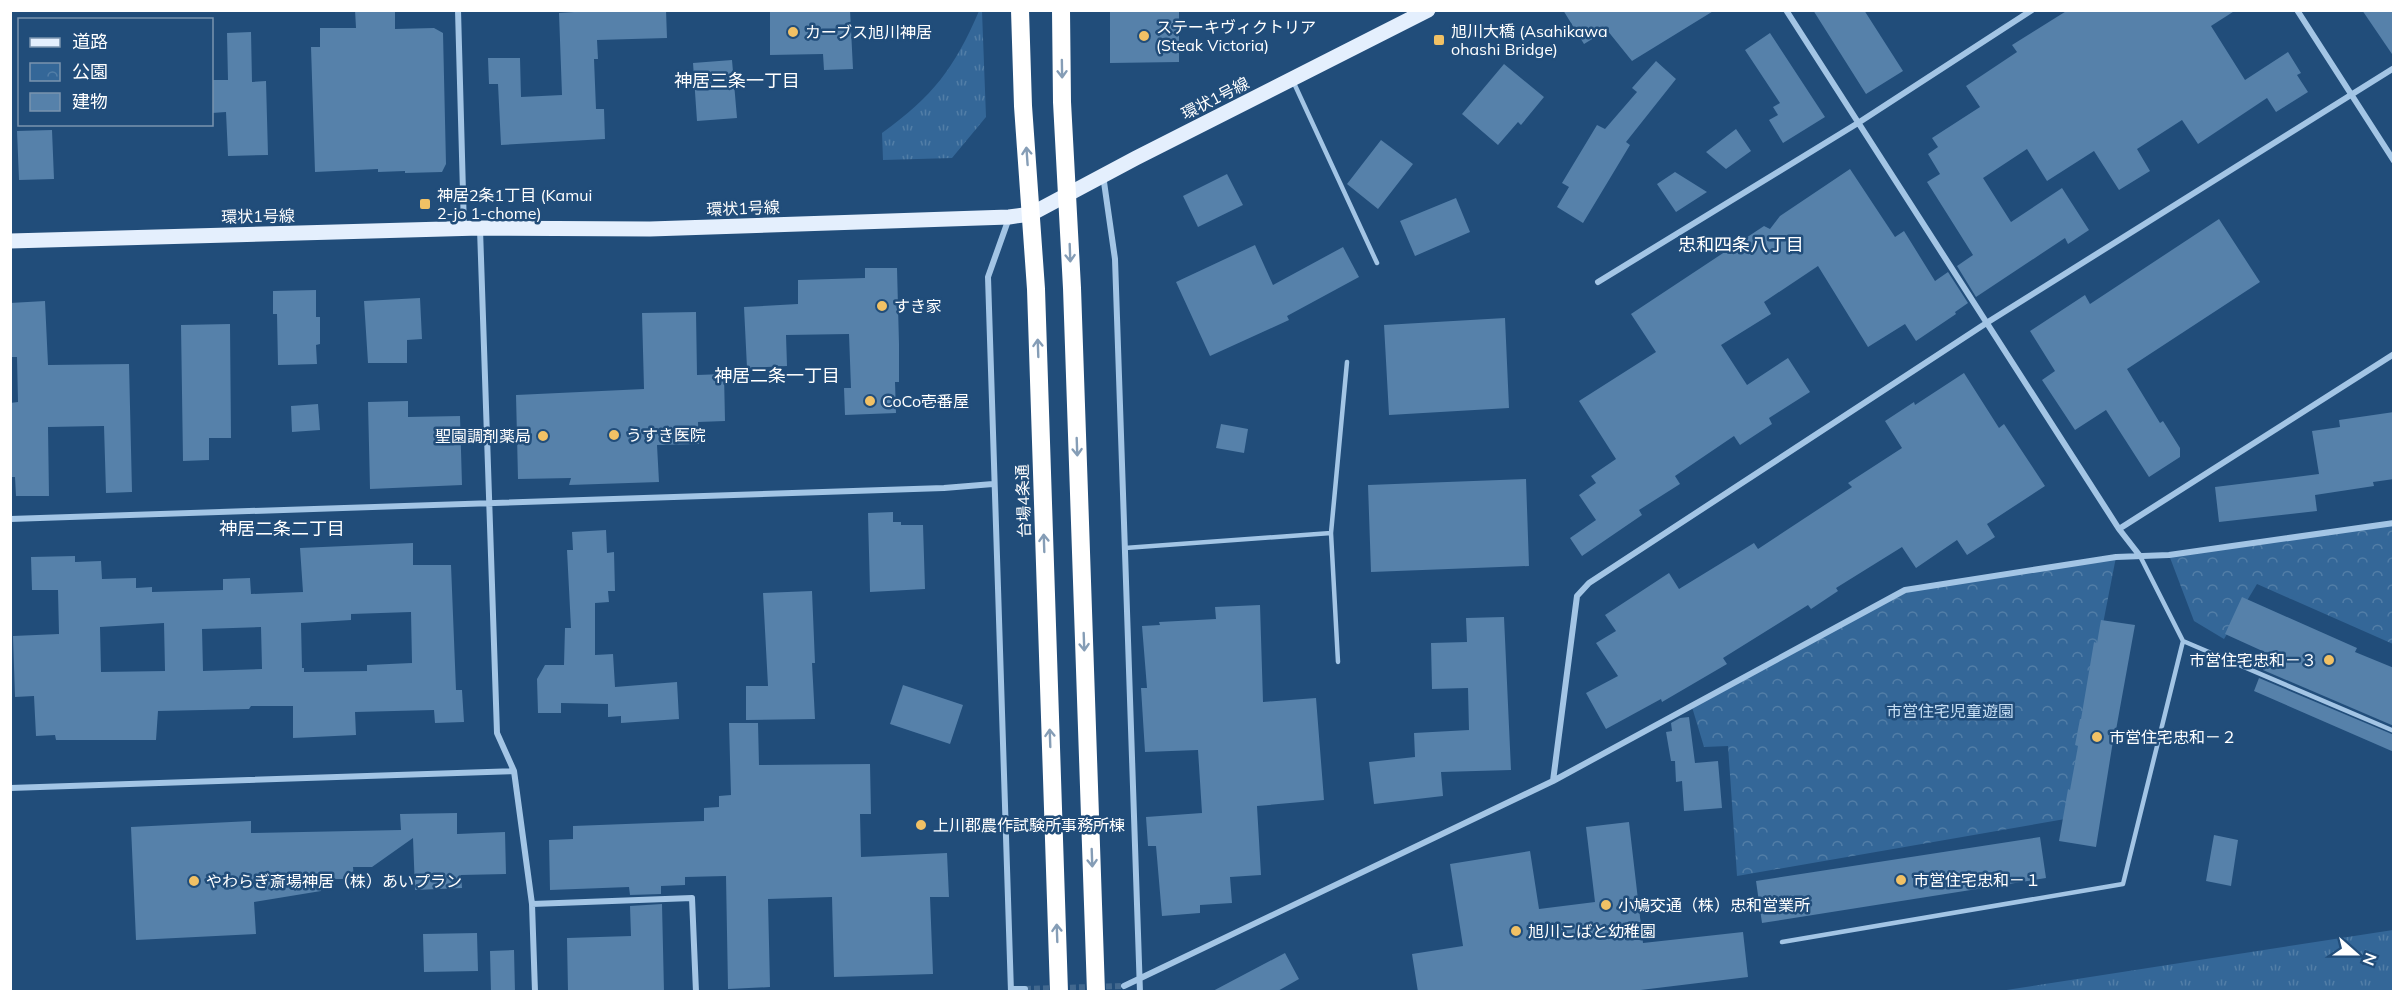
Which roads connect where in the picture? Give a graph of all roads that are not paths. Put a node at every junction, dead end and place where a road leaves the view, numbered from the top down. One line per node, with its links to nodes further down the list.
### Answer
1 (458, 10): 17 (street)
2 (1020, 10): 15 (highway, 台場4条通, one-way to 2)
3 (1061, 10): 14 (highway, one-way to 14)
4 (1428, 10): 9 (main road, 環状1号線)
5 (1786, 10): 11 (street)
6 (2032, 10): 11 (street)
7 (2297, 10): 10 (street)
8 (2394, 68): 10 (street)
9 (1292, 79): 13 (main road, 環状1号線); 19 (lane)
10 (2351, 95): 12 (street); 21 (street)
11 (1858, 123): 20 (street); 21 (street)
12 (2394, 161)
13 (1103, 175): 14 (main road, 環状1号線); 30 (street)
14 (1068, 194): 15 (main road, 環状1号線); 47 (highway, one-way to 47)
15 (1031, 214): 16 (main road, 環状1号線); 46 (highway, 台場4条通, one-way to 15)
16 (1009, 217): 17 (main road, 環状1号線); 24 (street)
17 (472, 229): 18 (main road, 環状1号線); 25 (street)
18 (10, 241)
19 (1377, 263)
20 (1599, 282)
21 (1988, 322): 28 (street); 36 (street)
22 (2394, 354): 28 (street)
23 (1347, 362): 29 (lane)
24 (993, 484): 25 (street); 43 (street)
25 (489, 502): 26 (street); 35 (street)
26 (10, 519)
27 (2394, 523): 31 (street)
28 (2119, 529): 31 (street)
29 (1332, 533): 30 (lane); 33 (lane)
30 (1125, 548): 40 (street)
31 (2140, 556): 32 (lane); 36 (street)
32 (2183, 640): 34 (lane); 39 (lane)
33 (1338, 662)
34 (2394, 731)
35 (514, 771): 37 (street); 38 (street)
36 (1553, 781): 40 (street)
37 (10, 788)
38 (532, 903): 44 (street); 45 (street)
39 (1782, 942)
40 (1139, 981): 41 (street); 48 (street)
41 (1124, 986)
42 (1024, 989): 43 (street)
43 (1011, 990)
44 (535, 992)
45 (696, 992)
46 (1059, 992)
47 (1096, 992)
48 (1140, 992)

